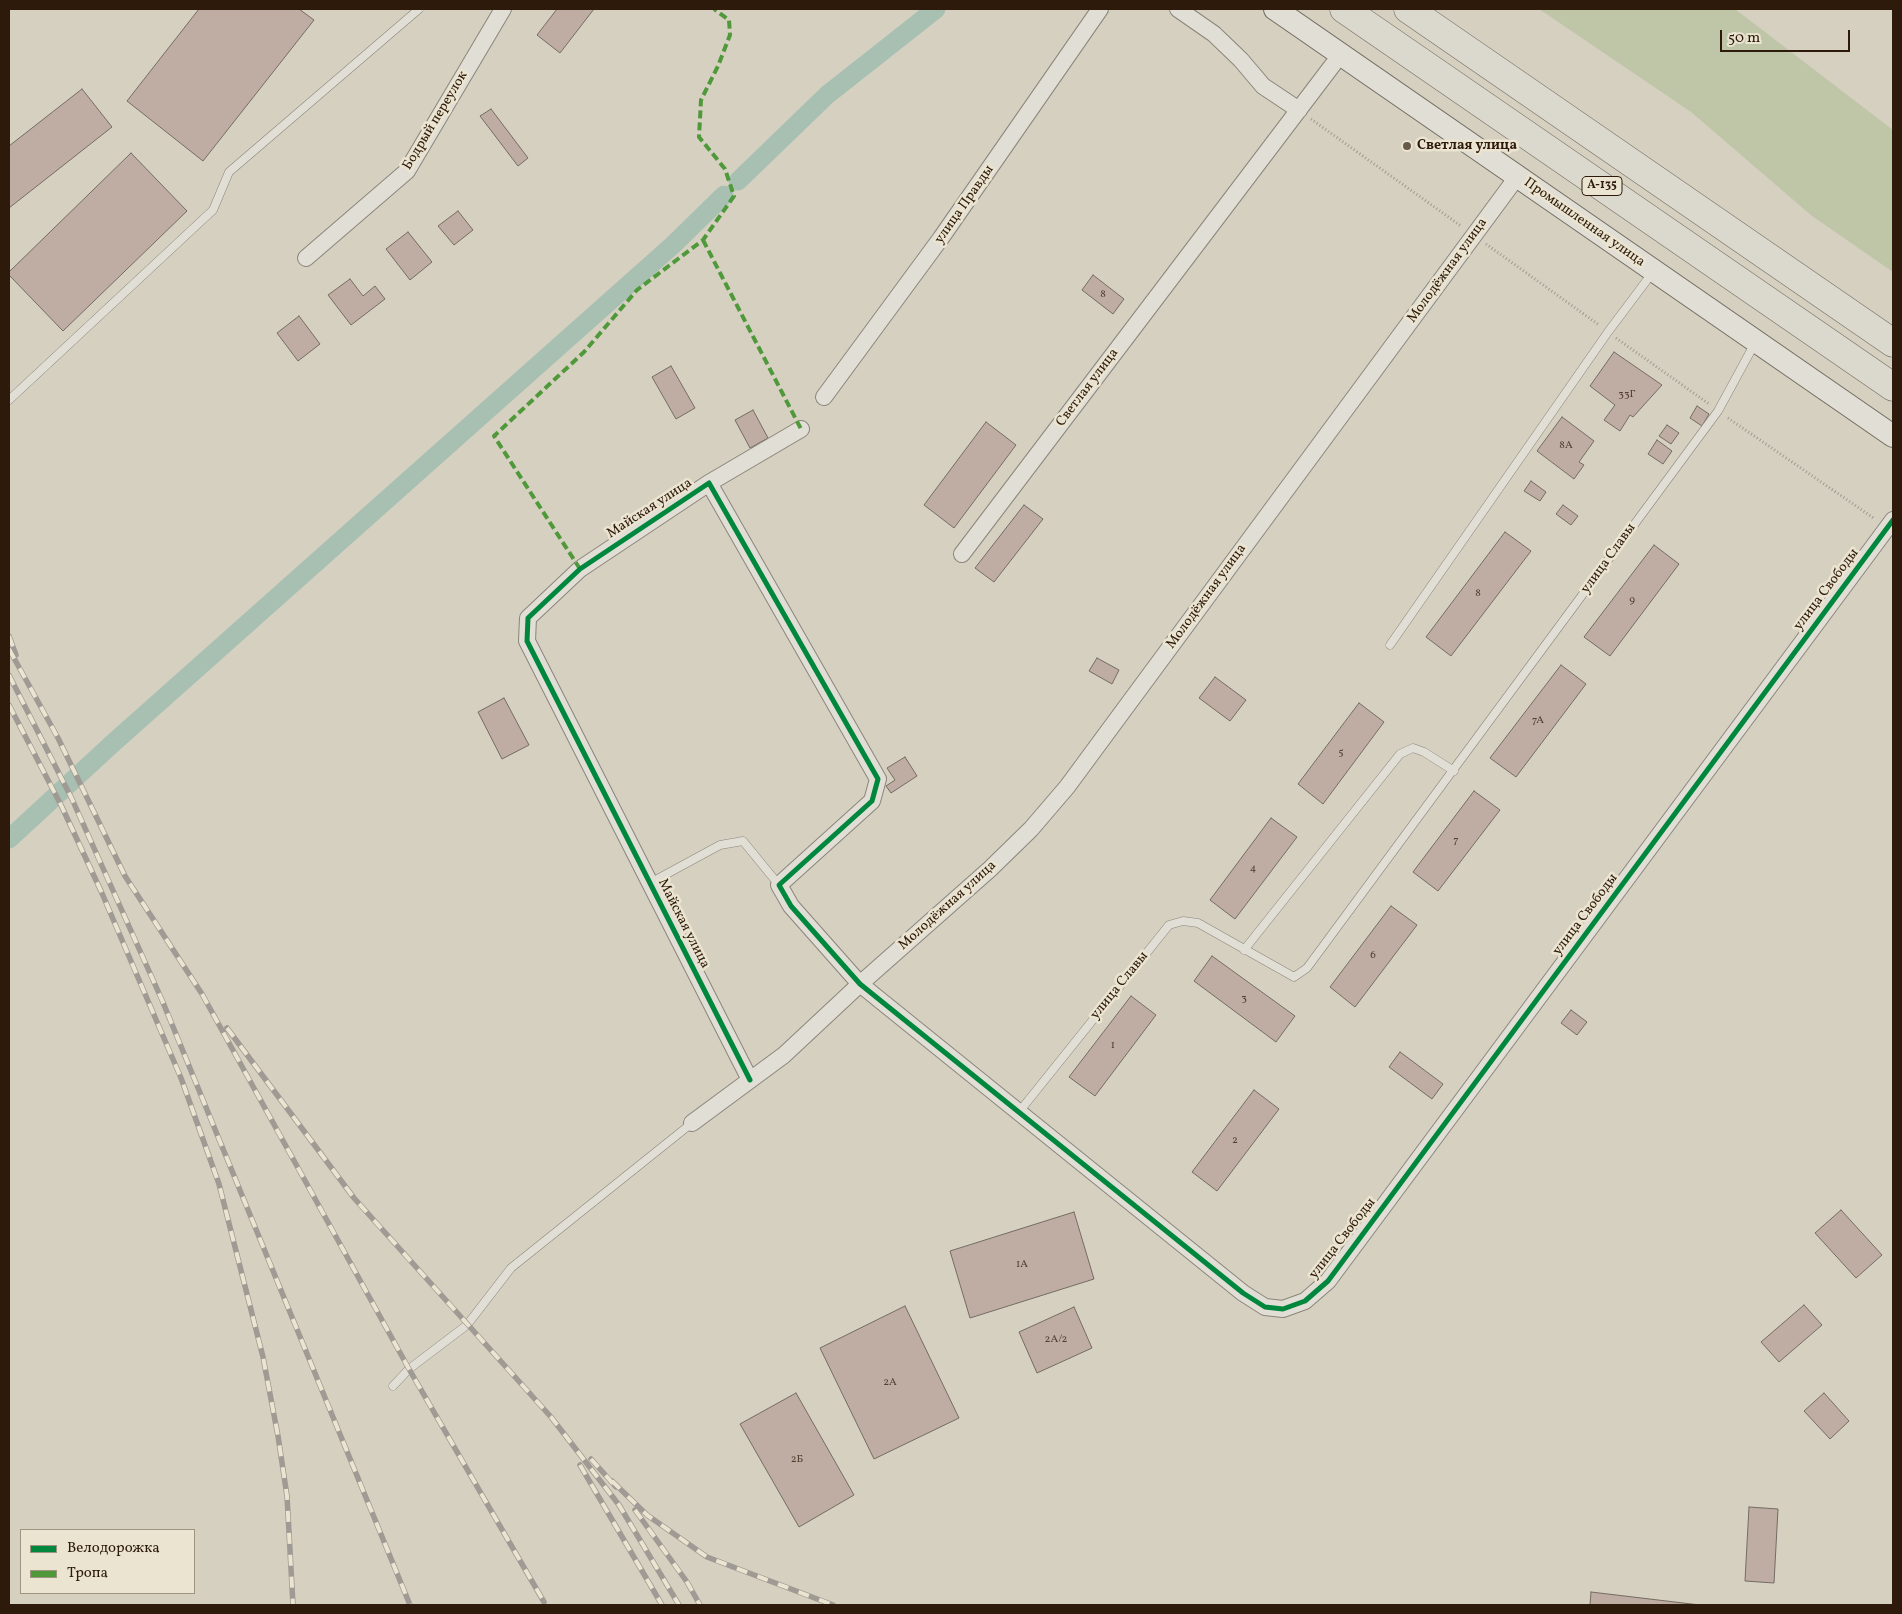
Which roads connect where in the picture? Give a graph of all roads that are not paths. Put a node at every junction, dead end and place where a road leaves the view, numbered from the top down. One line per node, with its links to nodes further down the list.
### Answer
1 (418, 9): 17 (lane)
2 (503, 9): 11 (street, Бодрый переулок)
3 (1100, 9): 16 (street, улица Правды)
4 (1178, 9): 9 (street)
5 (1275, 9): 8 (street, Промышленная улица)
6 (1344, 9): 15 (highway, А-135)
7 (1408, 9): 14 (highway, А-135)
8 (1341, 54): 9 (street, Светлая улица); 10 (street, Промышленная улица)
9 (1299, 110): 22 (street, Светлая улица)
10 (1517, 177): 12 (street, Промышленная улица); 28 (street, Молодёжная улица)
11 (306, 258)
12 (1654, 271): 13 (street, Промышленная улица); 23 (lane)
13 (1756, 341): 19 (street, Промышленная улица); 24 (lane, улица Славы)
14 (1893, 342)
15 (1893, 387)
16 (824, 397)
17 (9, 400)
18 (801, 429): 20 (street, Майская улица)
19 (1893, 436)
20 (709, 483): 25 (street, Майская улица); 26 (street, Майская улица)
21 (1890, 524): 30 (street, улица Свободы)
22 (962, 554)
23 (1390, 644)
24 (1454, 771): 27 (lane); 27 (lane, улица Славы)
25 (650, 883): 26 (lane); 29 (street, Майская улица)
26 (780, 885): 28 (street)
27 (1244, 950): 30 (lane, улица Славы)
28 (860, 984): 29 (street, Молодёжная улица); 30 (street)
29 (750, 1080): 31 (street, Молодёжная улица)
30 (1019, 1112)
31 (692, 1123): 32 (lane)
32 (393, 1386)

